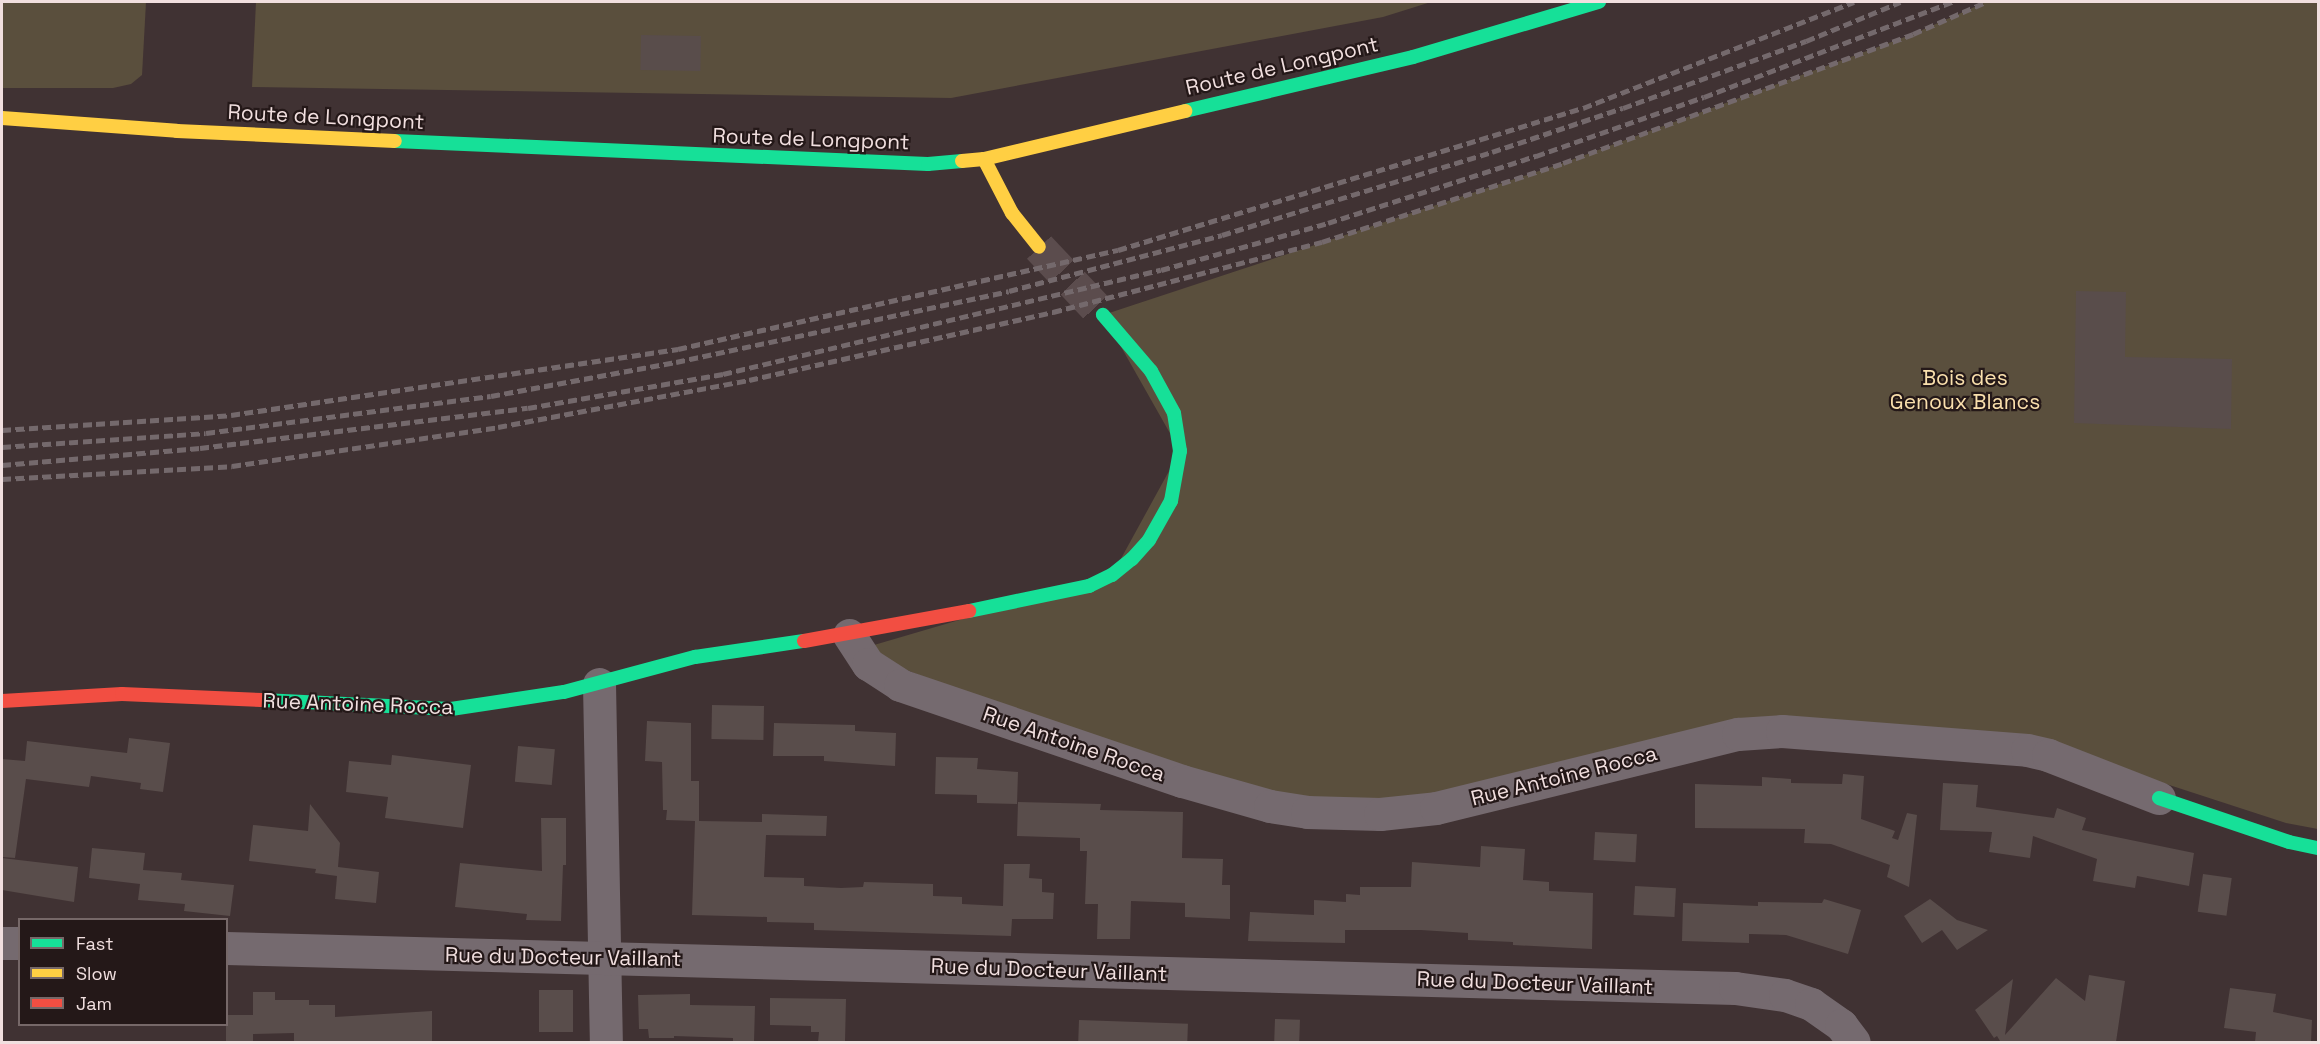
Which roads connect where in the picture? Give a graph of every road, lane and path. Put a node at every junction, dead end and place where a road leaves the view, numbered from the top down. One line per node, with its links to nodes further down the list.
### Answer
1 (1599, 2): 3 (street, Route de Longpont)
2 (2, 118): 3 (street, Route de Longpont)
3 (984, 159): 4 (street)
4 (1039, 247)
5 (1103, 315): 6 (street)
6 (849, 634): 7 (street, Rue Antoine Rocca); 9 (street, Rue Antoine Rocca)
7 (599, 684): 8 (street, Rue Antoine Rocca); 14 (street)
8 (2, 701)
9 (2159, 798): 10 (street)
10 (2319, 848)
11 (2, 943): 12 (street)
12 (18, 943)
13 (228, 948): 14 (street, Rue du Docteur Vaillant)
14 (605, 958): 15 (street); 16 (street, Rue du Docteur Vaillant)
15 (606, 1042)
16 (1854, 1042)

